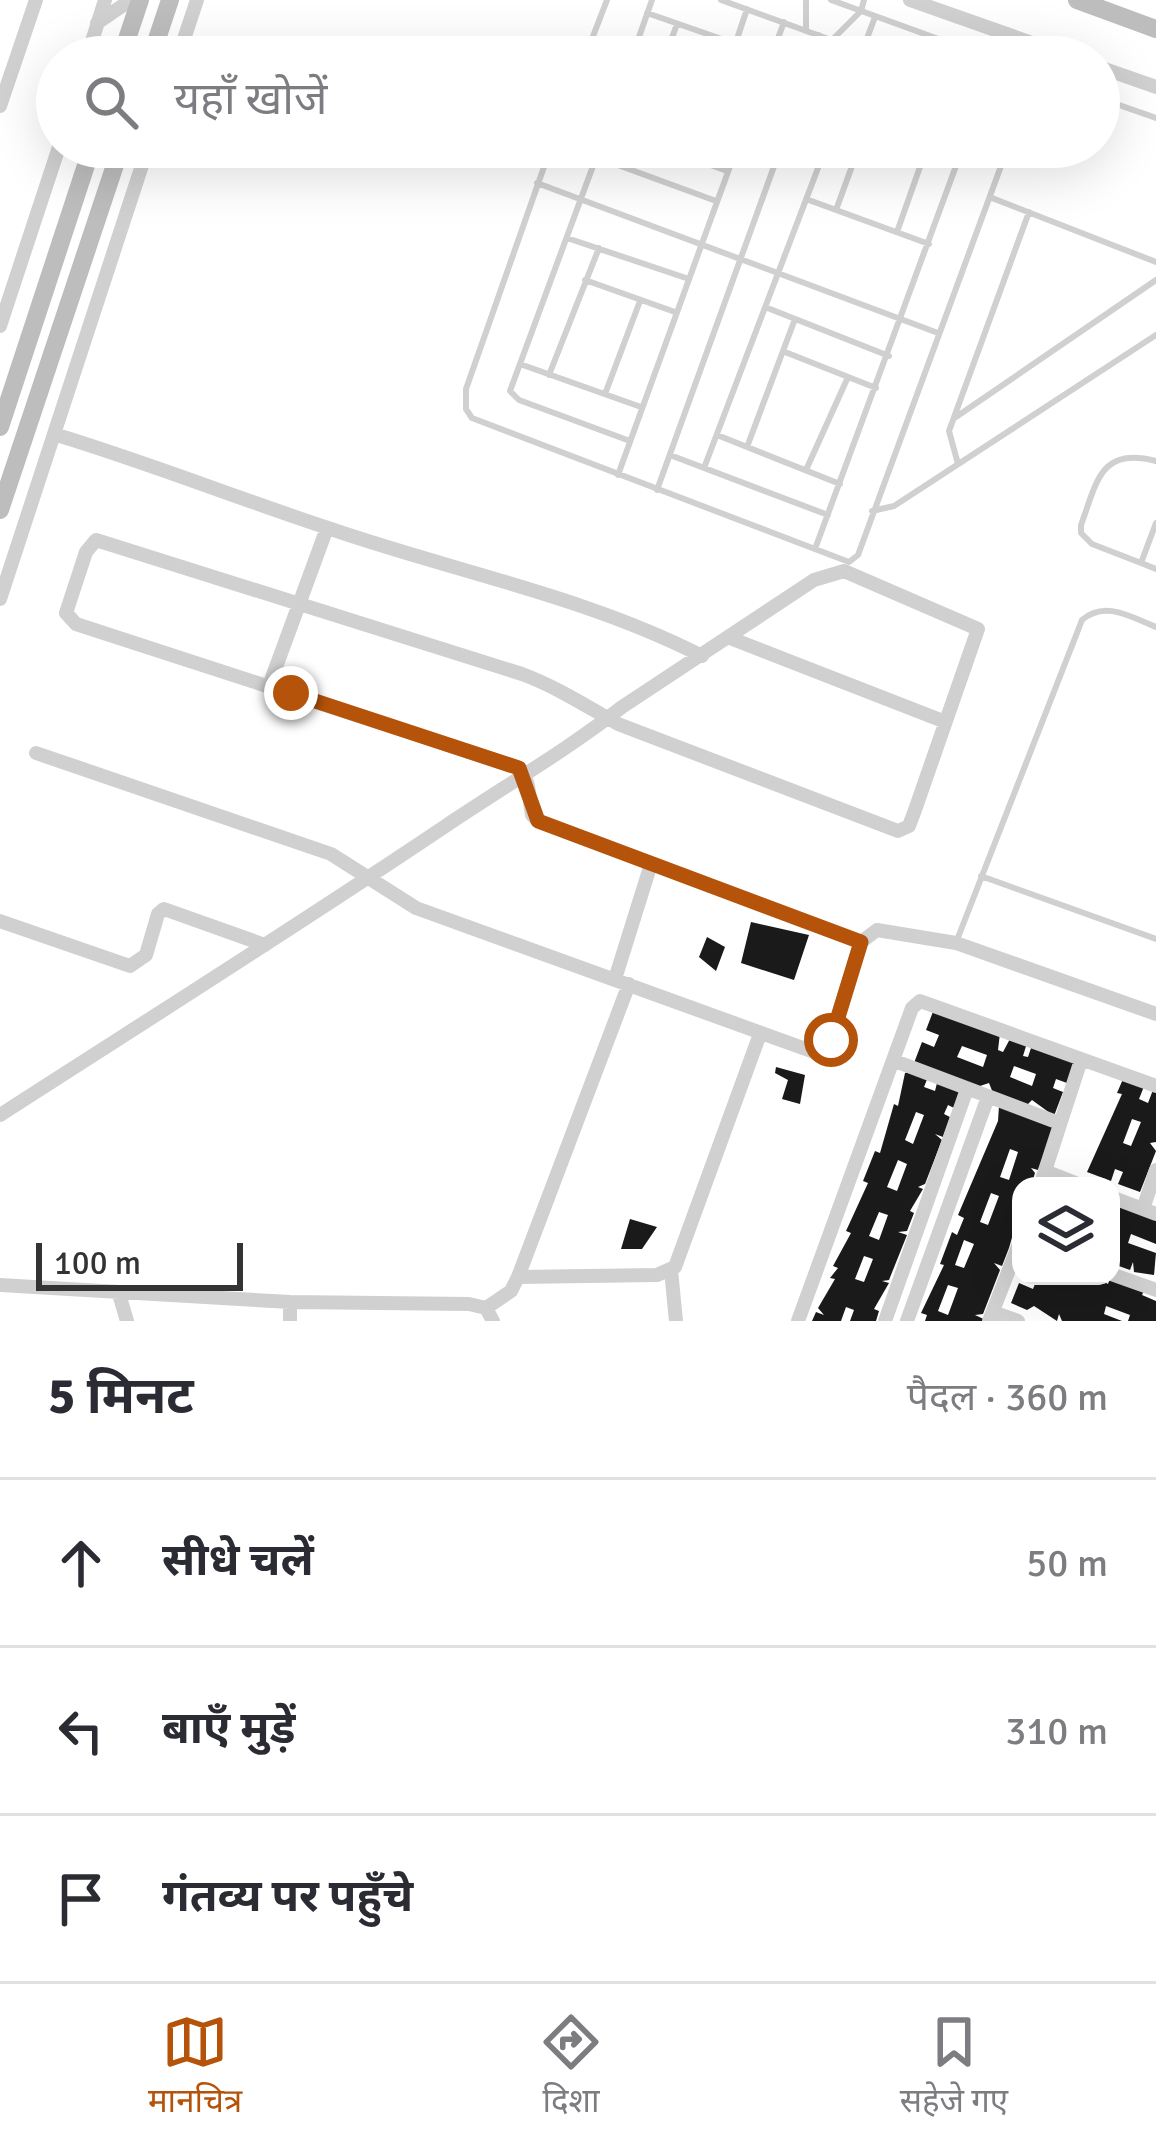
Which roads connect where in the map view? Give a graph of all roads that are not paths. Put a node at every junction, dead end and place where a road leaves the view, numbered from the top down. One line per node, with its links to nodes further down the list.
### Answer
1 (36, 0): 40 (street)
2 (105, 0): 19 (street)
3 (135, 0): 19 (street); 26 (street)
4 (170, 0): 21 (street)
5 (197, 0): 28 (street)
6 (607, 0): 29 (lane)
7 (652, 0): 16 (lane)
8 (721, 0): 14 (lane)
9 (806, 0): 23 (lane)
10 (831, 0): 15 (lane)
11 (864, 0): 15 (lane)
12 (910, 0): 38 (street)
13 (1077, 0): 22 (street)
14 (748, 9): 18 (lane); 33 (lane)
15 (860, 11): 17 (lane); 35 (lane)
16 (647, 13): 20 (lane); 30 (lane)
17 (875, 17): 36 (lane); 37 (lane)
18 (784, 22): 23 (lane); 34 (lane)
19 (98, 23): 25 (street)
20 (677, 24): 31 (lane); 32 (lane)
21 (161, 28): 27 (street); 28 (street)
22 (1156, 28)
23 (806, 30): 24 (lane)
24 (819, 35)
25 (94, 36)
26 (126, 36)
27 (158, 36)
28 (185, 36)
29 (593, 36)
30 (639, 36)
31 (672, 36)
32 (712, 36)
33 (739, 36)
34 (779, 36)
35 (836, 36)
36 (868, 36)
37 (929, 36)
38 (1000, 36)
39 (0, 42): 40 (street)
40 (20, 49): 44 (street)
41 (1120, 74): 42 (street)
42 (1156, 87)
43 (1120, 105): 45 (lane)
44 (0, 106)
45 (1156, 118)
46 (52, 168): 85 (street)
47 (85, 168): 97 (street)
48 (115, 168): 110 (street)
49 (141, 168): 98 (street)
50 (542, 168): 62 (lane)
51 (592, 168): 64 (lane)
52 (626, 168): 66 (lane)
53 (720, 168): 61 (lane)
54 (729, 168): 61 (lane)
55 (773, 168): 74 (lane)
56 (818, 168): 65 (lane)
57 (851, 168): 67 (lane)
58 (920, 168): 69 (lane)
59 (956, 168): 72 (lane)
60 (1001, 168): 63 (lane)
61 (728, 171): 66 (lane)
62 (537, 183): 64 (lane); 107 (lane)
63 (992, 197): 68 (lane); 86 (lane)
64 (581, 199): 70 (lane); 71 (lane)
65 (806, 200): 67 (lane); 76 (lane)
66 (716, 201): 71 (lane)
67 (836, 210): 69 (lane)
68 (1029, 212): 75 (lane); 96 (lane)
69 (897, 232): 72 (lane)
70 (566, 238): 73 (lane); 90 (lane)
71 (699, 242): 74 (lane); 77 (lane)
72 (929, 244): 84 (lane)
73 (599, 248): 77 (lane); 78 (lane)
74 (740, 258): 76 (lane); 102 (lane)
75 (1156, 262)
76 (778, 272): 81 (lane); 84 (lane)
77 (686, 278): 82 (lane)
78 (585, 280): 80 (lane); 91 (lane)
79 (1156, 280): 96 (lane)
80 (640, 301): 82 (lane); 94 (lane)
81 (765, 307): 83 (lane); 99 (lane)
82 (674, 312): 95 (lane)
83 (795, 319): 88 (lane); 89 (lane)
84 (903, 320): 86 (lane); 89 (lane)
85 (0, 326)
86 (939, 334): 111 (lane)
87 (1156, 335): 104 (lane)
88 (784, 351): 92 (lane); 101 (lane)
89 (889, 356): 93 (lane)
90 (519, 364): 91 (lane); 100 (lane)
91 (549, 375): 94 (lane)
92 (848, 377): 93 (lane); 106 (lane)
93 (876, 388): 108 (lane)
94 (605, 394): 95 (lane)
95 (641, 407): 100 (lane)
96 (953, 419): 104 (lane)
97 (0, 428)
98 (57, 435): 114 (street); 118 (street)
99 (717, 435): 101 (lane); 105 (lane)
100 (629, 441): 107 (lane)
101 (747, 447): 106 (lane)
102 (670, 454): 105 (lane); 109 (lane)
103 (1156, 461): 116 (lane)
104 (958, 464): 111 (lane)
105 (704, 468): 112 (lane)
106 (806, 470): 108 (lane)
107 (618, 475): 109 (lane)
108 (840, 484): 112 (lane)
109 (657, 490): 115 (lane)
110 (0, 510)
111 (872, 512): 115 (lane)
112 (828, 515): 115 (lane)
113 (1156, 523): 116 (lane)
114 (327, 528): 119 (street); 122 (street)
115 (815, 549)
116 (1141, 563): 117 (lane)
117 (1156, 569)
118 (0, 599)
119 (300, 604): 123 (street); 123 (street); 124 (street)
120 (1156, 626): 129 (lane)
121 (730, 638): 122 (street); 125 (street); 125 (street)
122 (702, 656): 124 (street)
123 (269, 686): 127 (street)
124 (608, 718): 125 (street); 127 (street)
125 (943, 721)
126 (36, 753): 130 (street)
127 (524, 774): 128 (street); 130 (street)
128 (651, 864): 133 (street); 136 (street)
129 (981, 876): 132 (lane); 134 (lane)
130 (370, 878): 135 (street); 136 (street)
131 (0, 921): 135 (street)
132 (1156, 939)
133 (861, 942): 134 (street); 138 (street)
134 (956, 944): 137 (street)
135 (265, 945): 144 (street)
136 (622, 981): 138 (street); 152 (street)
137 (1156, 1014)
138 (760, 1034): 151 (street)
139 (1081, 1060): 140 (street); 141 (street); 145 (street)
140 (895, 1061): 142 (street); 163 (street)
141 (1156, 1086)
142 (967, 1089): 143 (street); 164 (street)
143 (988, 1097): 145 (street); 165 (street)
144 (0, 1115)
145 (1058, 1124): 147 (street)
146 (1156, 1170): 149 (street)
147 (1043, 1177)
148 (1120, 1200): 149 (street)
149 (1150, 1212)
150 (1012, 1263): 159 (street)
151 (671, 1270): 152 (street); 162 (street)
152 (518, 1277): 158 (street)
153 (1120, 1277): 155 (street)
154 (0, 1285): 156 (street)
155 (1156, 1290)
156 (119, 1294): 157 (street); 160 (street)
157 (290, 1302): 158 (street); 161 (street)
158 (489, 1314)
159 (991, 1317): 166 (street)
160 (128, 1321)
161 (290, 1321)
162 (676, 1321)
163 (798, 1321)
164 (885, 1321)
165 (907, 1321)
166 (1018, 1321)

